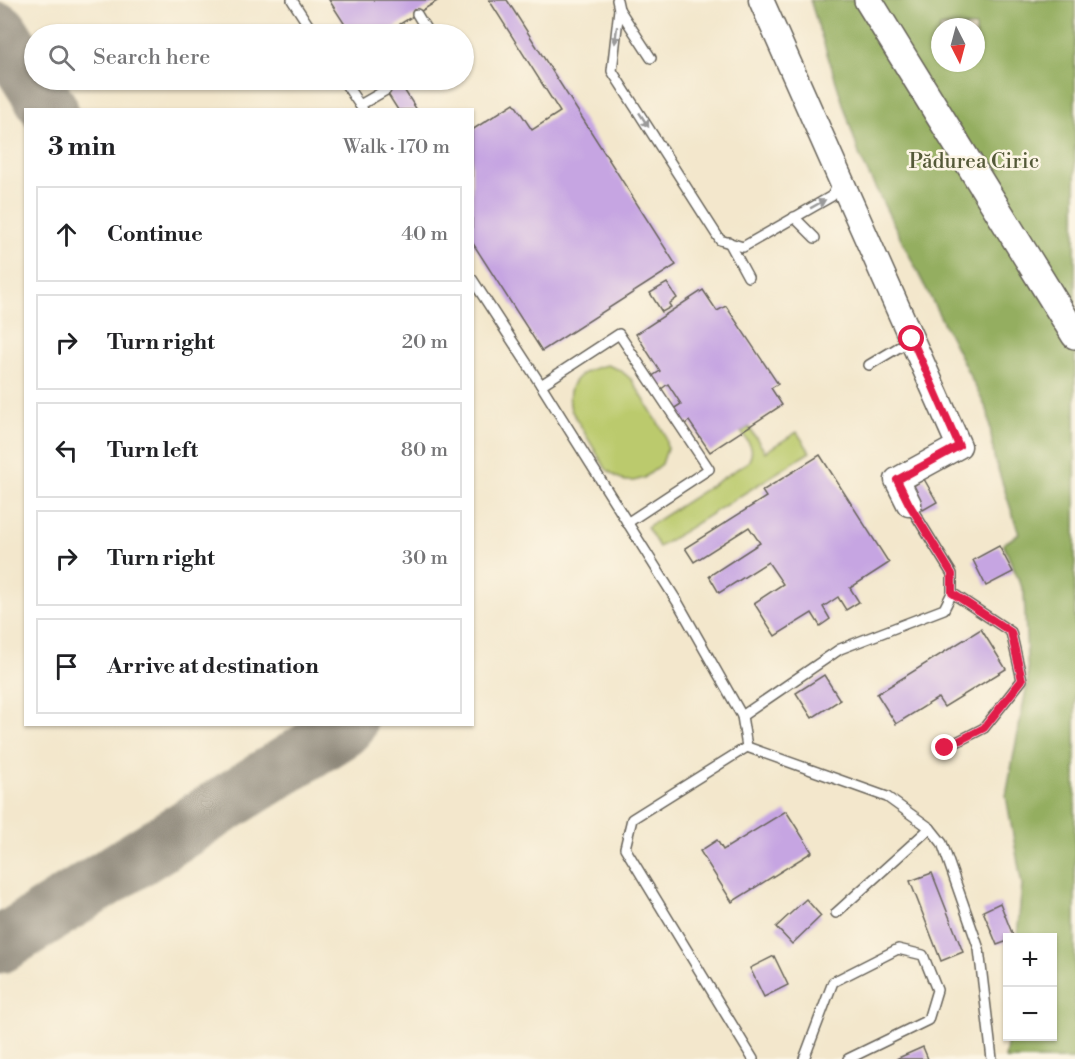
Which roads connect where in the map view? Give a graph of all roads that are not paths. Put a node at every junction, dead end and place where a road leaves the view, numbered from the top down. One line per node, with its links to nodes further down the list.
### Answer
1 (292, 0): 6 (lane)
2 (761, 0): 12 (street)
3 (868, 0): 18 (main road)
4 (618, 5): 8 (lane); 15 (lane, one-way to 15)
5 (417, 14): 7 (lane)
6 (308, 24)
7 (423, 24)
8 (651, 58)
9 (350, 90): 11 (lane)
10 (386, 90): 11 (lane)
11 (361, 107)
12 (840, 179): 13 (lane, one-way to 12); 19 (street)
13 (794, 217): 14 (lane); 15 (lane)
14 (815, 238)
15 (729, 242): 16 (lane)
16 (748, 277)
17 (474, 282): 21 (lane)
18 (1075, 335)
19 (912, 339): 20 (lane); 22 (street)
20 (869, 365)
21 (541, 385): 23 (lane); 23 (lane)
22 (909, 504): 24 (lane)
23 (627, 524): 25 (lane)
24 (952, 593): 25 (lane); 27 (lane)
25 (742, 716): 26 (lane)
26 (747, 747): 28 (lane); 30 (lane)
27 (945, 748)
28 (930, 828): 29 (lane); 33 (lane)
29 (836, 913)
30 (753, 1059)
31 (804, 1059): 32 (lane)
32 (848, 1059)
33 (992, 1059)

